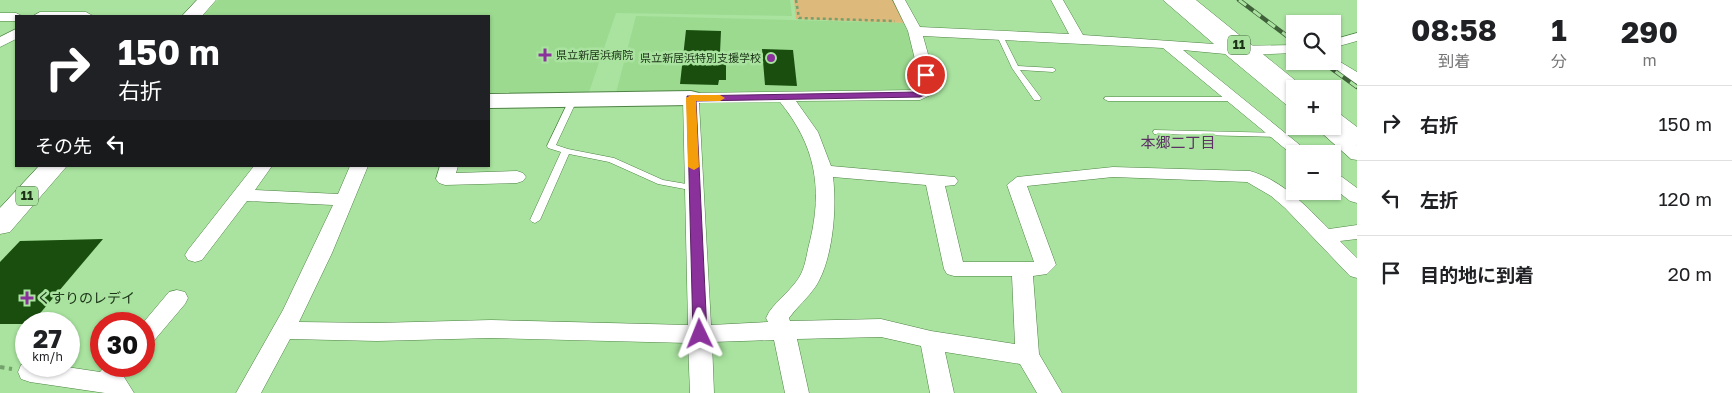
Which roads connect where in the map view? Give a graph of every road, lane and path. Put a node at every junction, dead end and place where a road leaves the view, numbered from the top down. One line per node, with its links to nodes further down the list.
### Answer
1 (207, 0): 7 (highway)
2 (796, 0): 10 (path)
3 (899, 0): 10 (street)
4 (1057, 0): 14 (street)
5 (1169, 0): 21 (street)
6 (1184, 0): 21 (highway, 11)
7 (193, 15)
8 (0, 17): 9 (street)
9 (15, 17)
10 (913, 26): 12 (street); 29 (street)
11 (15, 34): 16 (street)
12 (1000, 36): 14 (street); 23 (lane)
13 (1357, 36): 15 (street)
14 (1078, 40): 17 (street)
15 (1341, 41)
16 (0, 43)
17 (1167, 44): 21 (street); 32 (street)
18 (0, 48): 19 (street)
19 (15, 48)
20 (1286, 49): 21 (street)
21 (1239, 51): 26 (highway, 11); 27 (street)
22 (1341, 67): 25 (street)
23 (1015, 68): 24 (lane); 30 (lane)
24 (1053, 70)
25 (1357, 79)
26 (1286, 83)
27 (1286, 95)
28 (691, 98): 29 (street); 33 (street); 50 (street)
29 (785, 98): 47 (street)
30 (1036, 98)
31 (1108, 99): 32 (lane)
32 (1233, 99): 37 (street)
33 (573, 100): 34 (street); 41 (lane)
34 (490, 101)
35 (1341, 127): 39 (highway)
36 (1157, 132): 37 (lane)
37 (1278, 135): 40 (street)
38 (1333, 135): 42 (street)
39 (1357, 139)
40 (1291, 145)
41 (566, 151): 50 (lane); 54 (lane)
42 (1357, 154)
43 (53, 167): 55 (highway, 11)
44 (262, 167): 51 (street)
45 (359, 167): 53 (street)
46 (449, 167): 48 (street)
47 (823, 171): 59 (street); 64 (street)
48 (517, 176)
49 (1341, 185): 52 (street)
50 (694, 188): 65 (street)
51 (242, 195): 53 (street); 58 (street)
52 (1357, 197)
53 (346, 200): 63 (street)
54 (535, 220)
55 (1, 222)
56 (1357, 232): 57 (street)
57 (1323, 236): 59 (street); 60 (street)
58 (195, 255)
59 (1020, 270): 67 (street)
60 (1357, 271)
61 (176, 298): 62 (street)
62 (155, 324)
63 (285, 330): 65 (street); 70 (street)
64 (784, 332): 65 (street); 66 (street); 72 (street)
65 (700, 334): 71 (street)
66 (931, 340): 67 (street); 73 (street)
67 (1027, 355): 74 (street)
68 (77, 377): 69 (street)
69 (115, 381)
70 (248, 393)
71 (702, 393)
72 (797, 393)
73 (942, 393)
74 (1050, 393)

